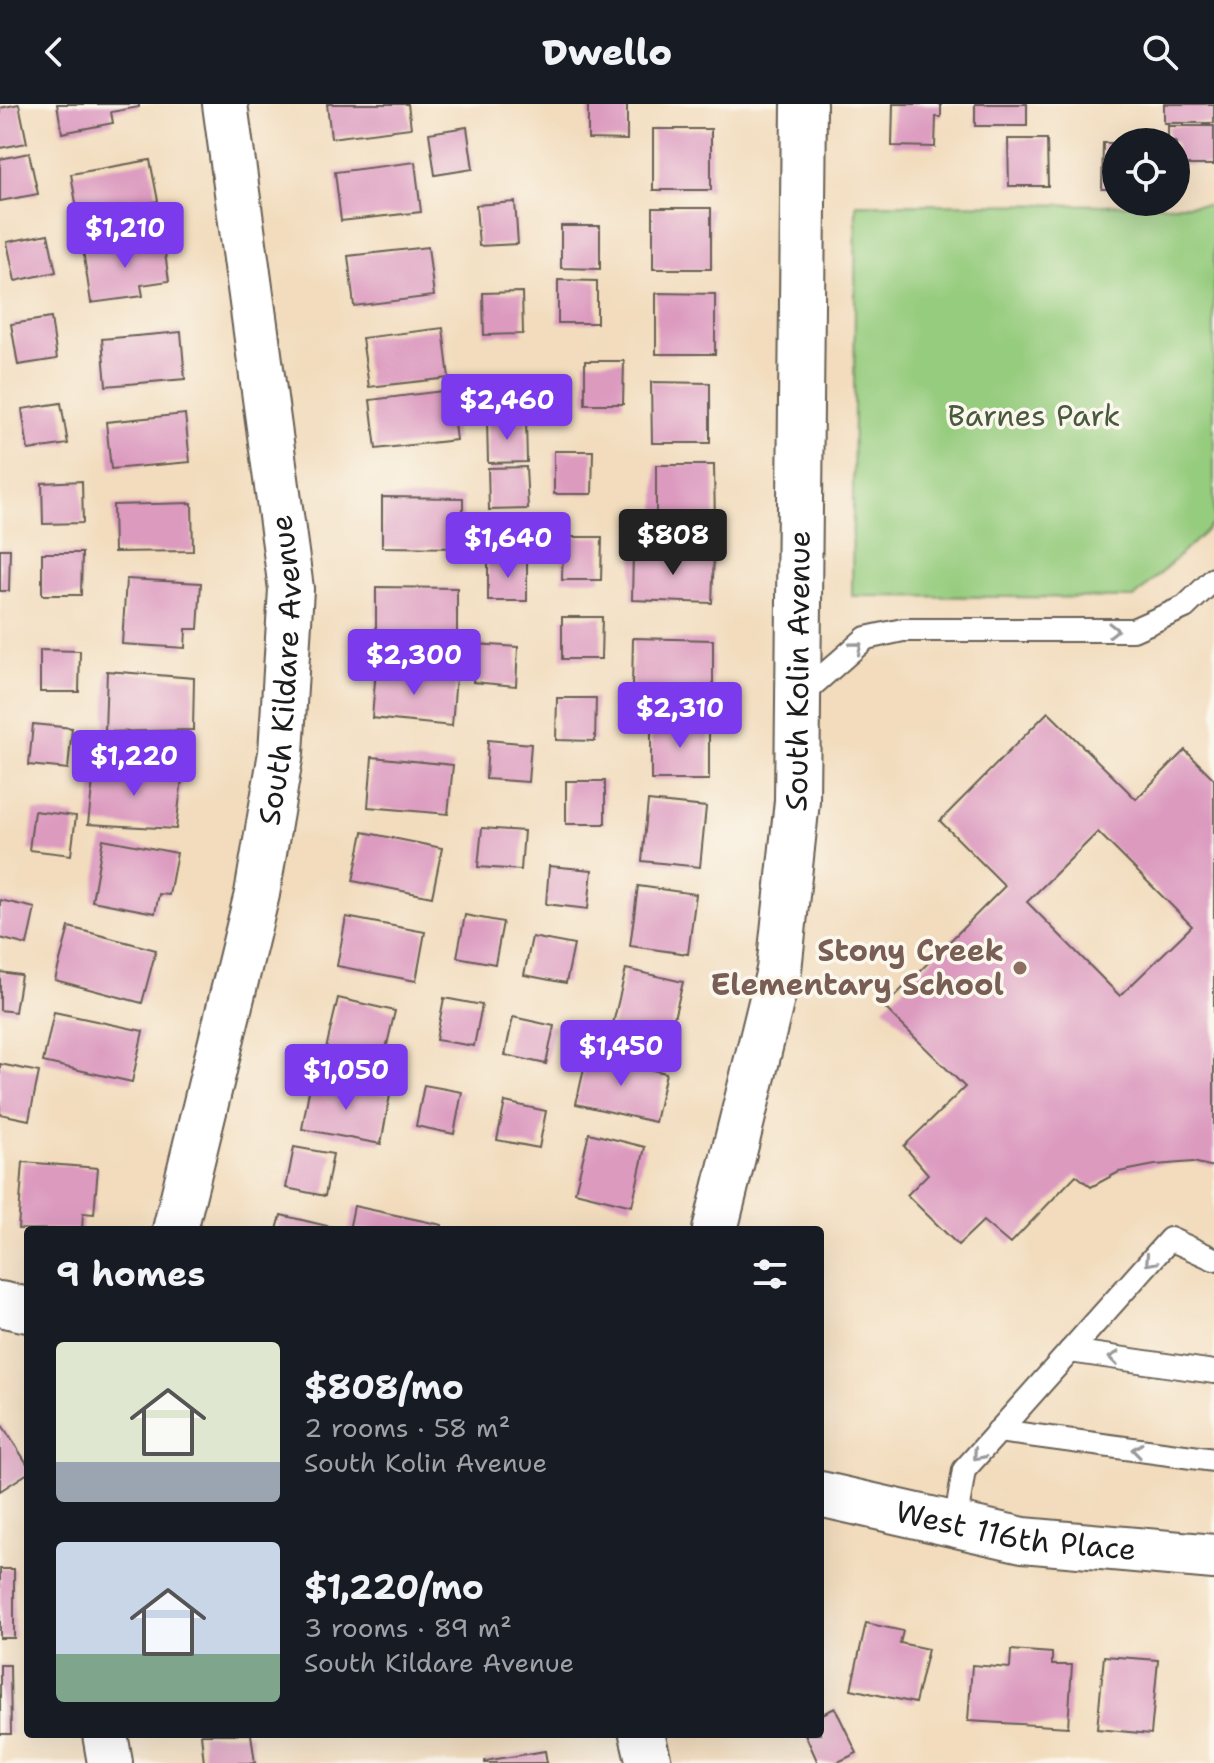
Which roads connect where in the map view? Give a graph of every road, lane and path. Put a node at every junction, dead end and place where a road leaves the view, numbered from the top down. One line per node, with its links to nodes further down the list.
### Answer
1 (225, 104): 5 (street, South Kildare Avenue)
2 (804, 104): 4 (street, South Kolin Avenue)
3 (1214, 579): 4 (lane, one-way to 3)
4 (798, 698): 6 (street, South Kolin Avenue)
5 (176, 1226)
6 (716, 1226)
7 (1214, 1259): 10 (lane, one-way to 10)
8 (0, 1304): 9 (street)
9 (24, 1309)
10 (1070, 1351): 11 (lane, one-way to 10); 12 (lane)
11 (1214, 1372)
12 (998, 1431): 13 (lane, one-way to 12); 15 (lane, one-way to 15)
13 (1214, 1460)
14 (824, 1495): 15 (street, West 116th Place)
15 (955, 1525): 16 (street, West 116th Place)
16 (1214, 1557)
17 (106, 1738): 19 (street)
18 (643, 1738): 20 (street)
19 (110, 1763)
20 (649, 1763)

